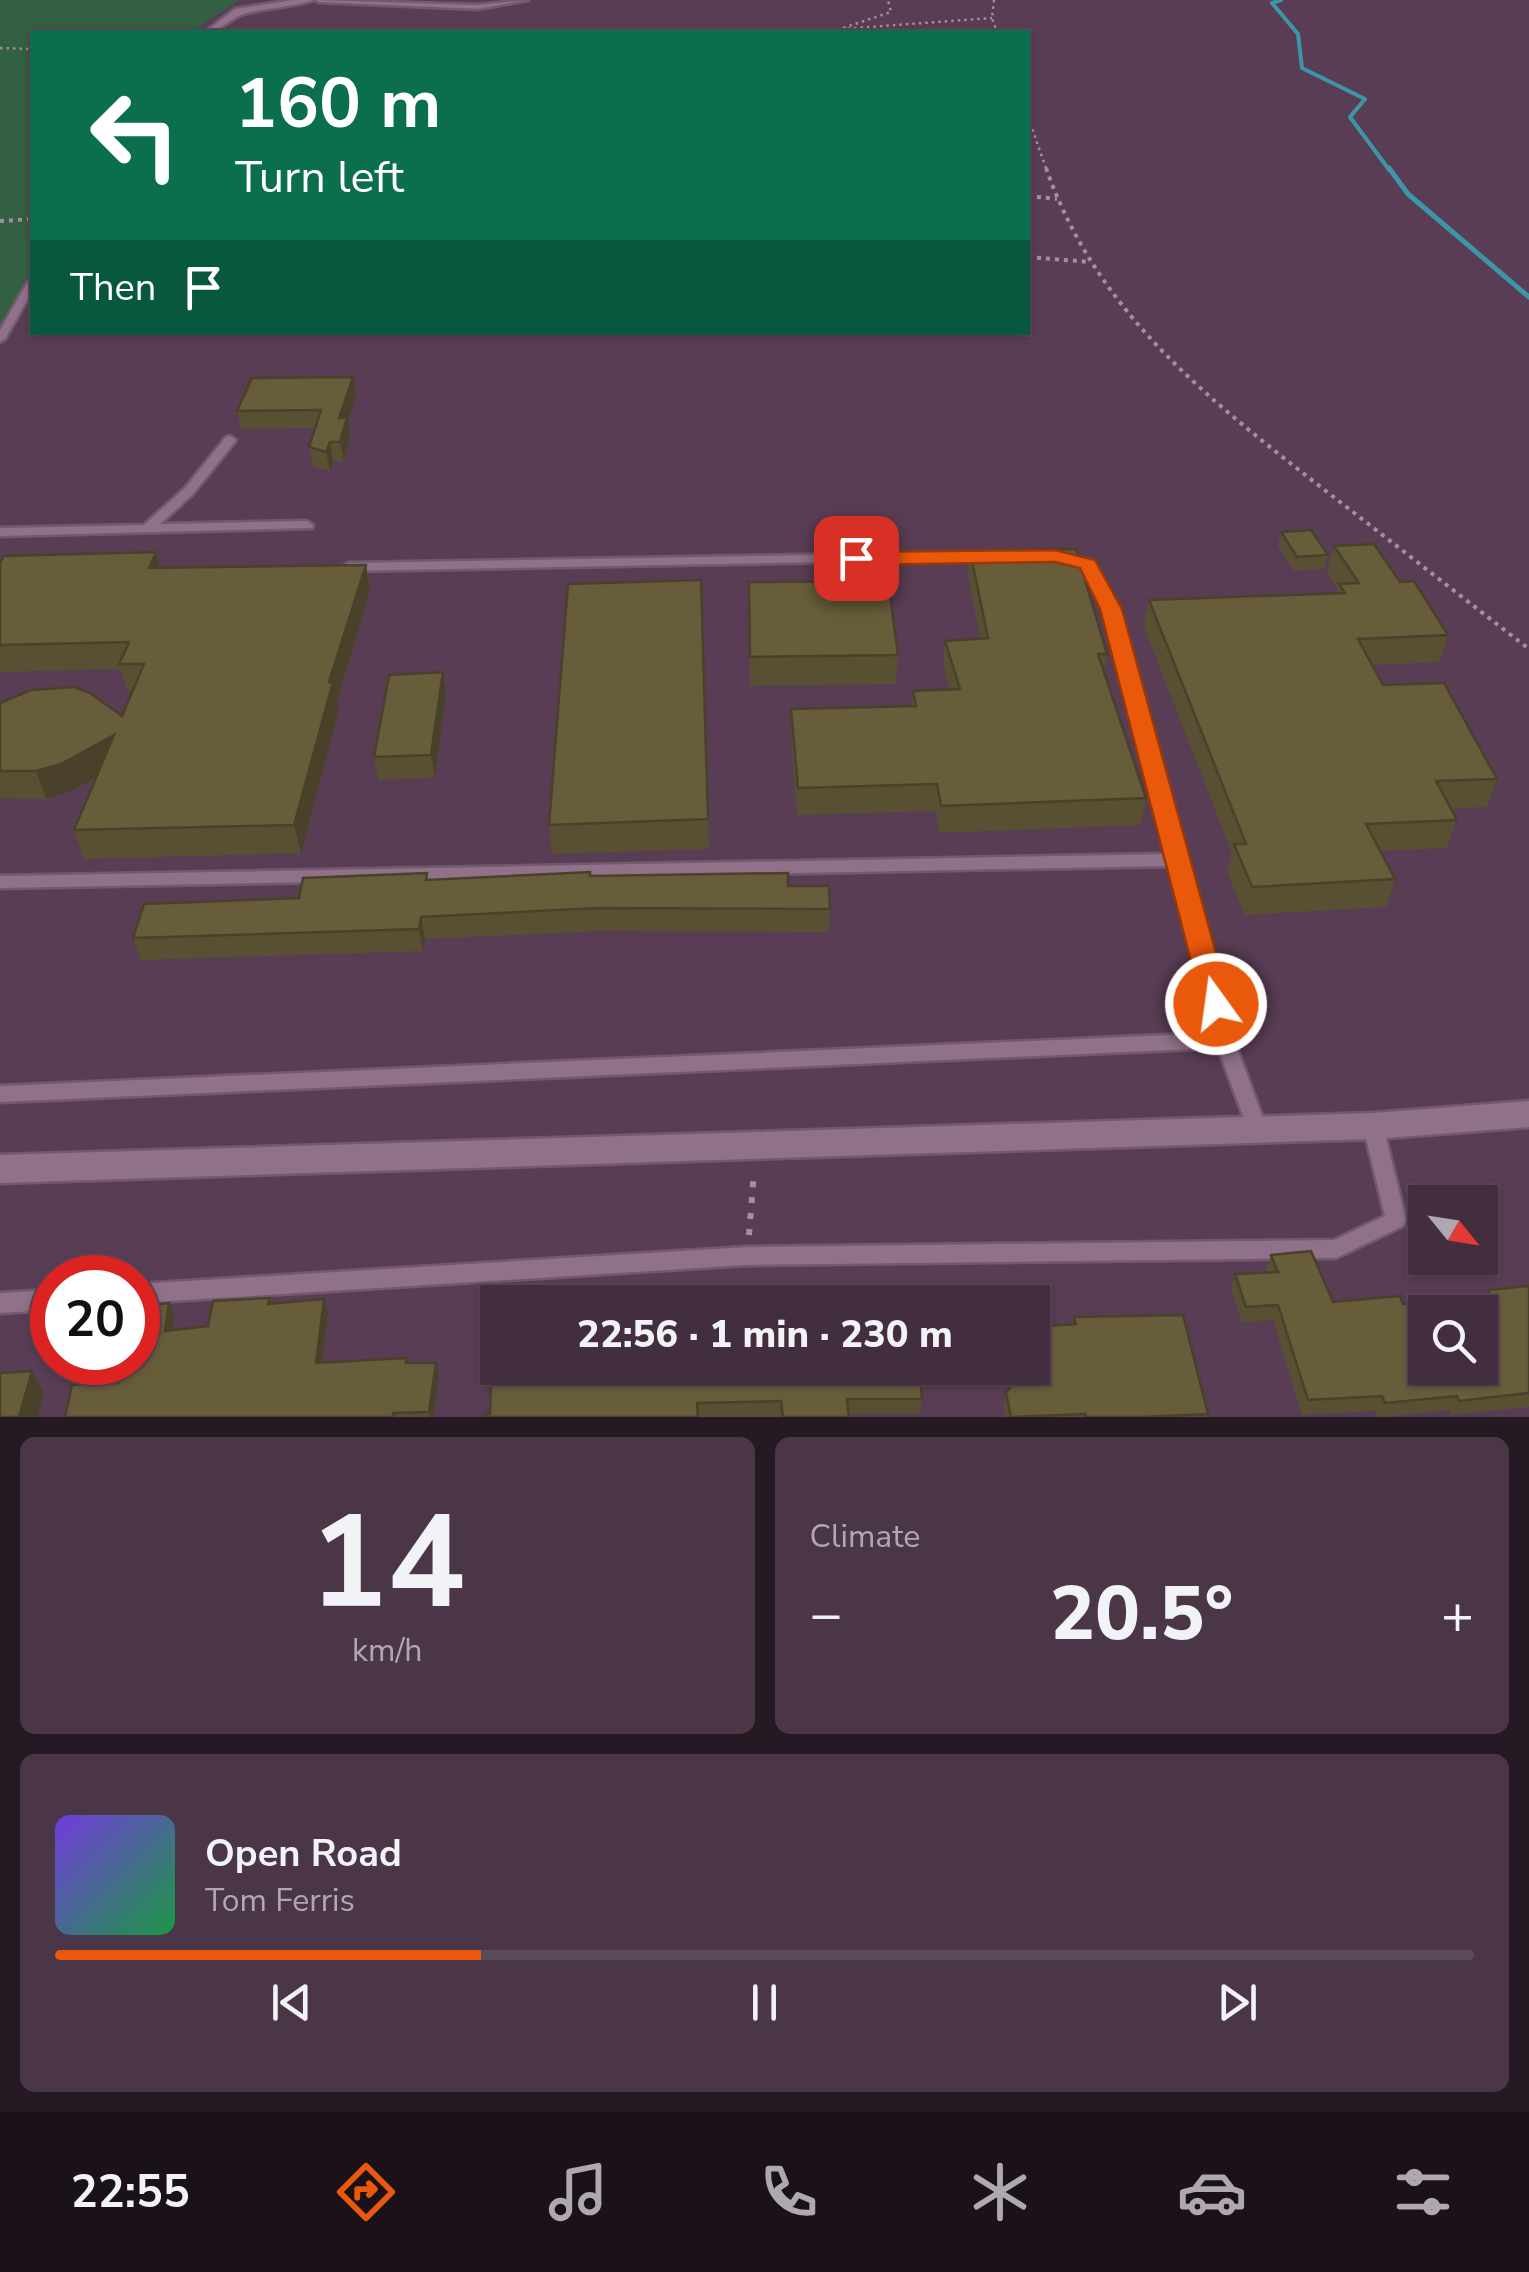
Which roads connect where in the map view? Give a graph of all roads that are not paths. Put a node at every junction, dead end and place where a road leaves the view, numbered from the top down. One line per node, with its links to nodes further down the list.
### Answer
1 (252, 0): 5 (lane)
2 (310, 0): 5 (lane)
3 (320, 0): 4 (lane)
4 (524, 0)
5 (231, 16): 6 (lane)
6 (212, 30)
7 (30, 286): 8 (lane)
8 (0, 339)
9 (230, 440): 11 (lane)
10 (307, 525): 11 (lane)
11 (146, 530): 12 (lane)
12 (0, 532)
13 (995, 556): 15 (lane)
14 (1042, 556): 16 (lane)
15 (340, 567)
16 (1178, 860): 17 (lane); 18 (lane)
17 (0, 882)
18 (1226, 1040): 19 (lane); 22 (lane)
19 (0, 1094)
20 (1529, 1114): 21 (main road)
21 (1373, 1126): 22 (main road); 24 (lane)
22 (1258, 1128): 23 (main road)
23 (0, 1169)
24 (160, 1293)
25 (30, 1301): 26 (lane)
26 (0, 1303)

